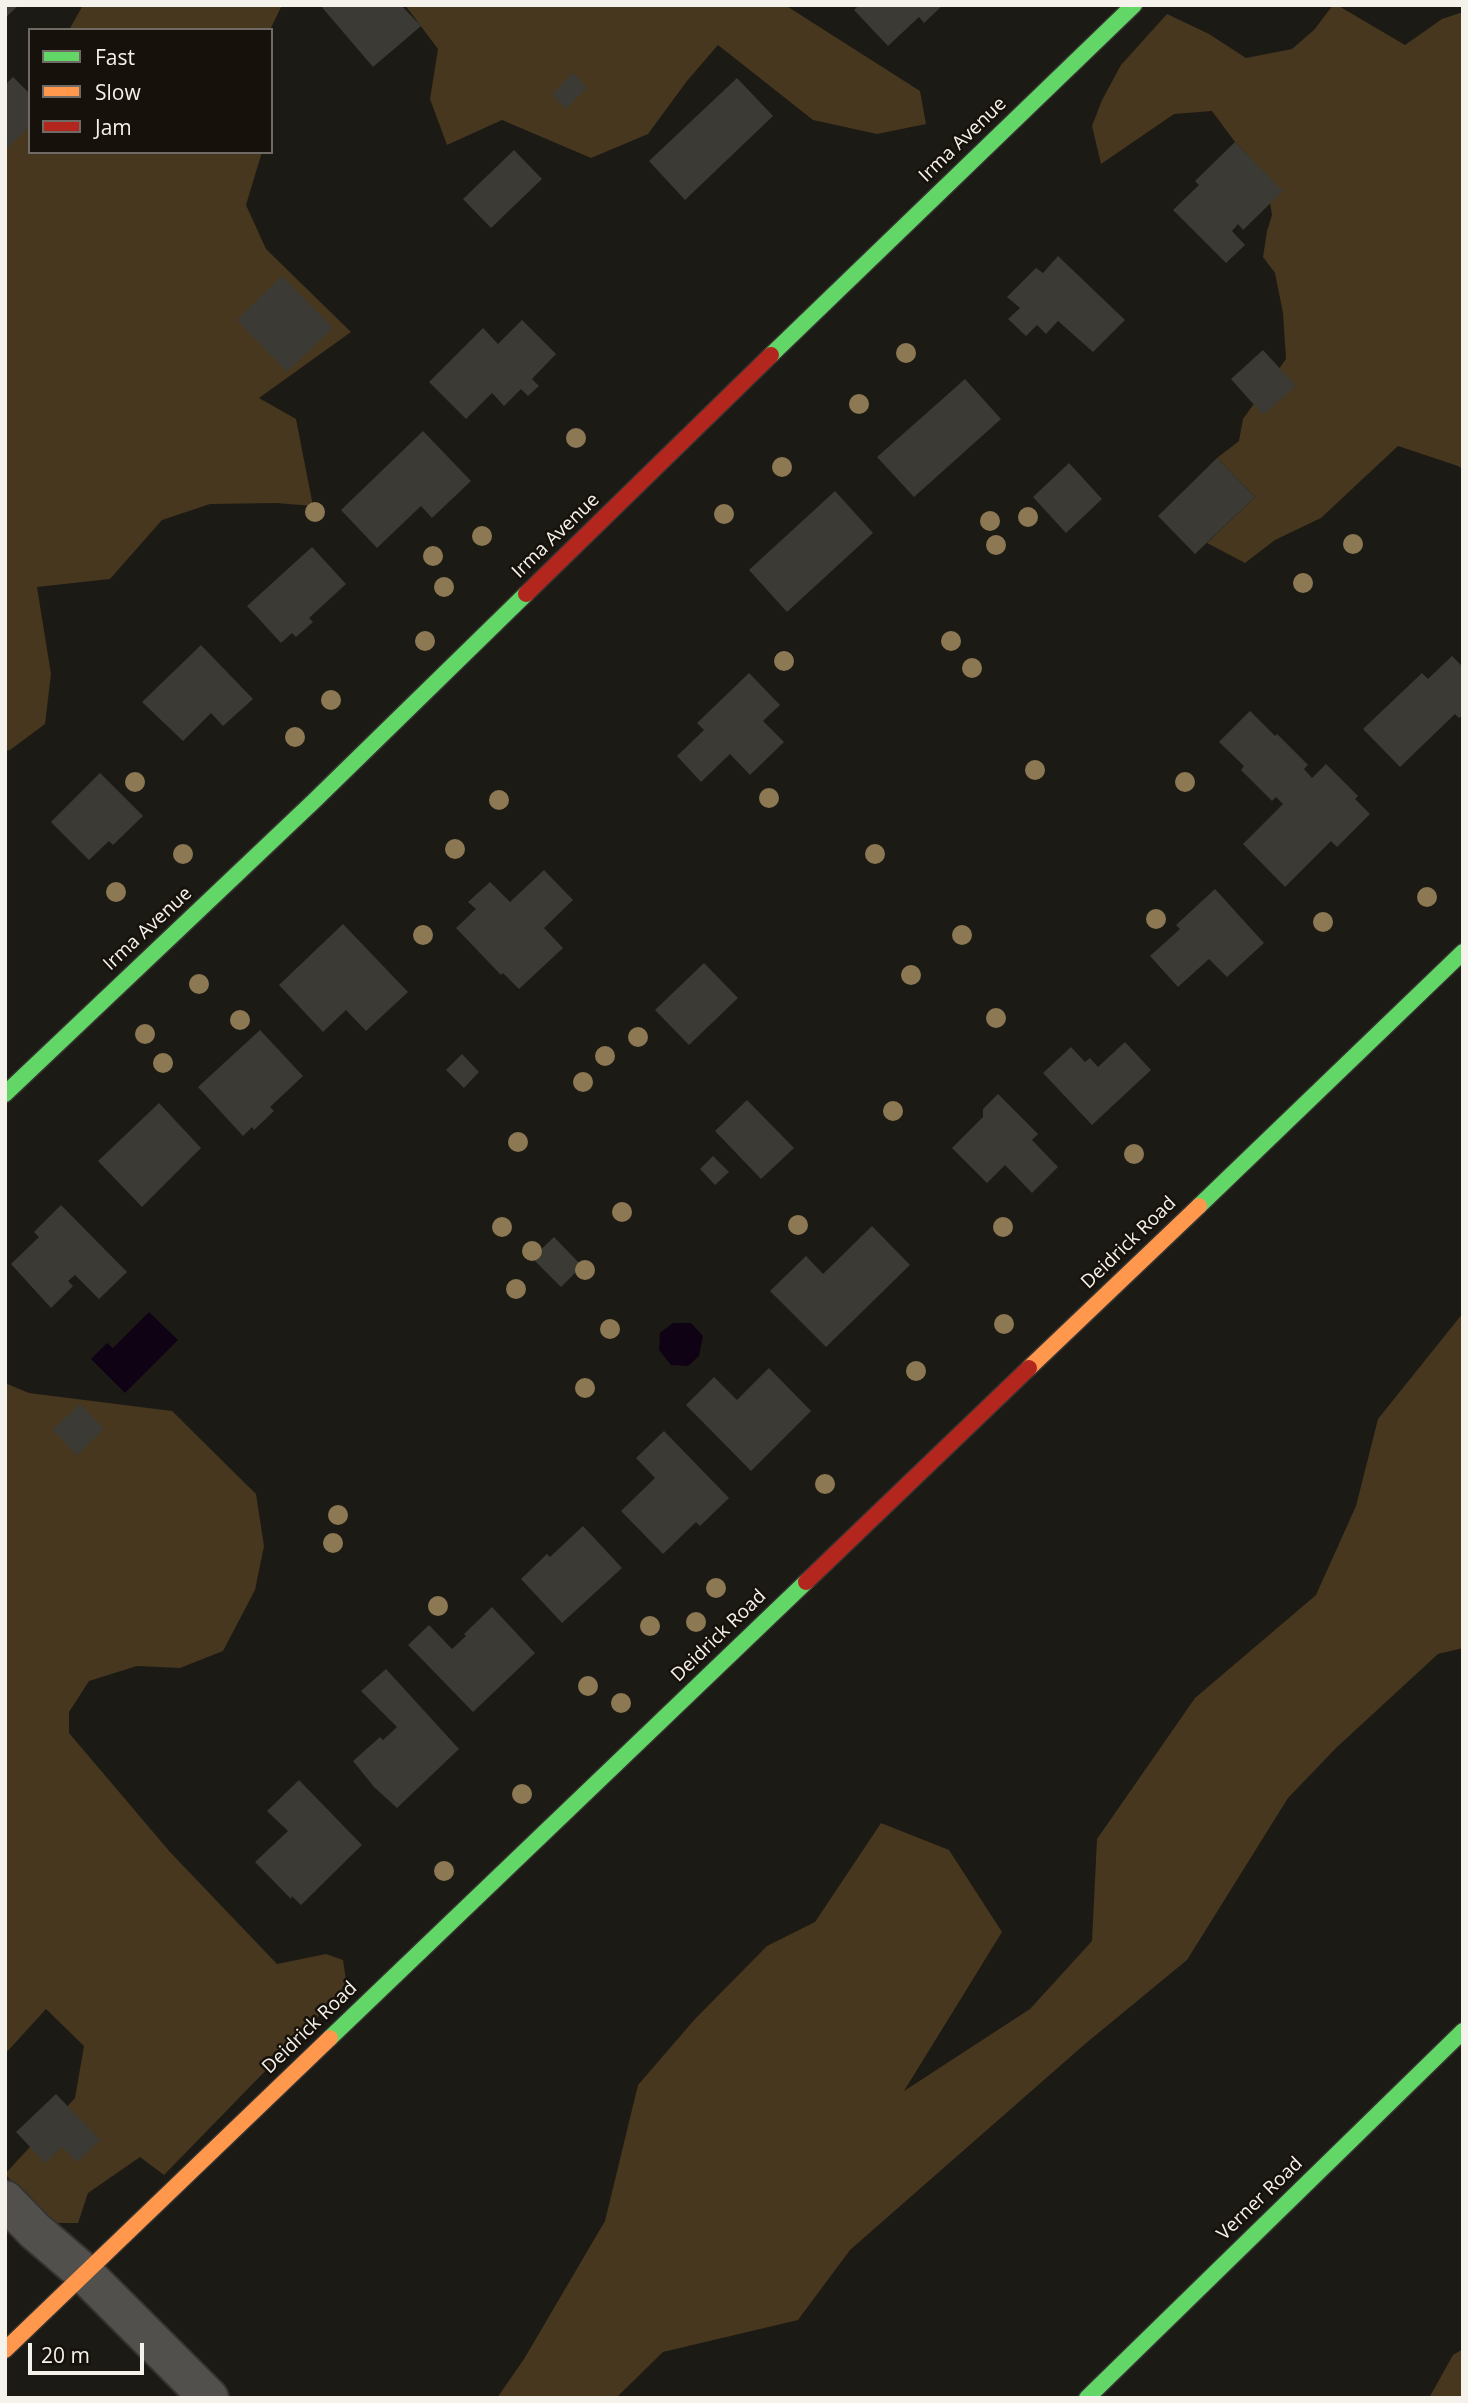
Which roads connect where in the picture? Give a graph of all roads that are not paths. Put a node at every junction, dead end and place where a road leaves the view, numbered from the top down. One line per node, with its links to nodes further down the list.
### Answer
1 (1134, 5): 3 (street, Irma Avenue)
2 (1463, 952): 6 (street, Deidrick Road)
3 (5, 1094)
4 (1463, 2031): 9 (street, Verner Road)
5 (5, 2200): 6 (street)
6 (84, 2273): 7 (street, Deidrick Road); 8 (street)
7 (5, 2350)
8 (209, 2398)
9 (1087, 2398)

